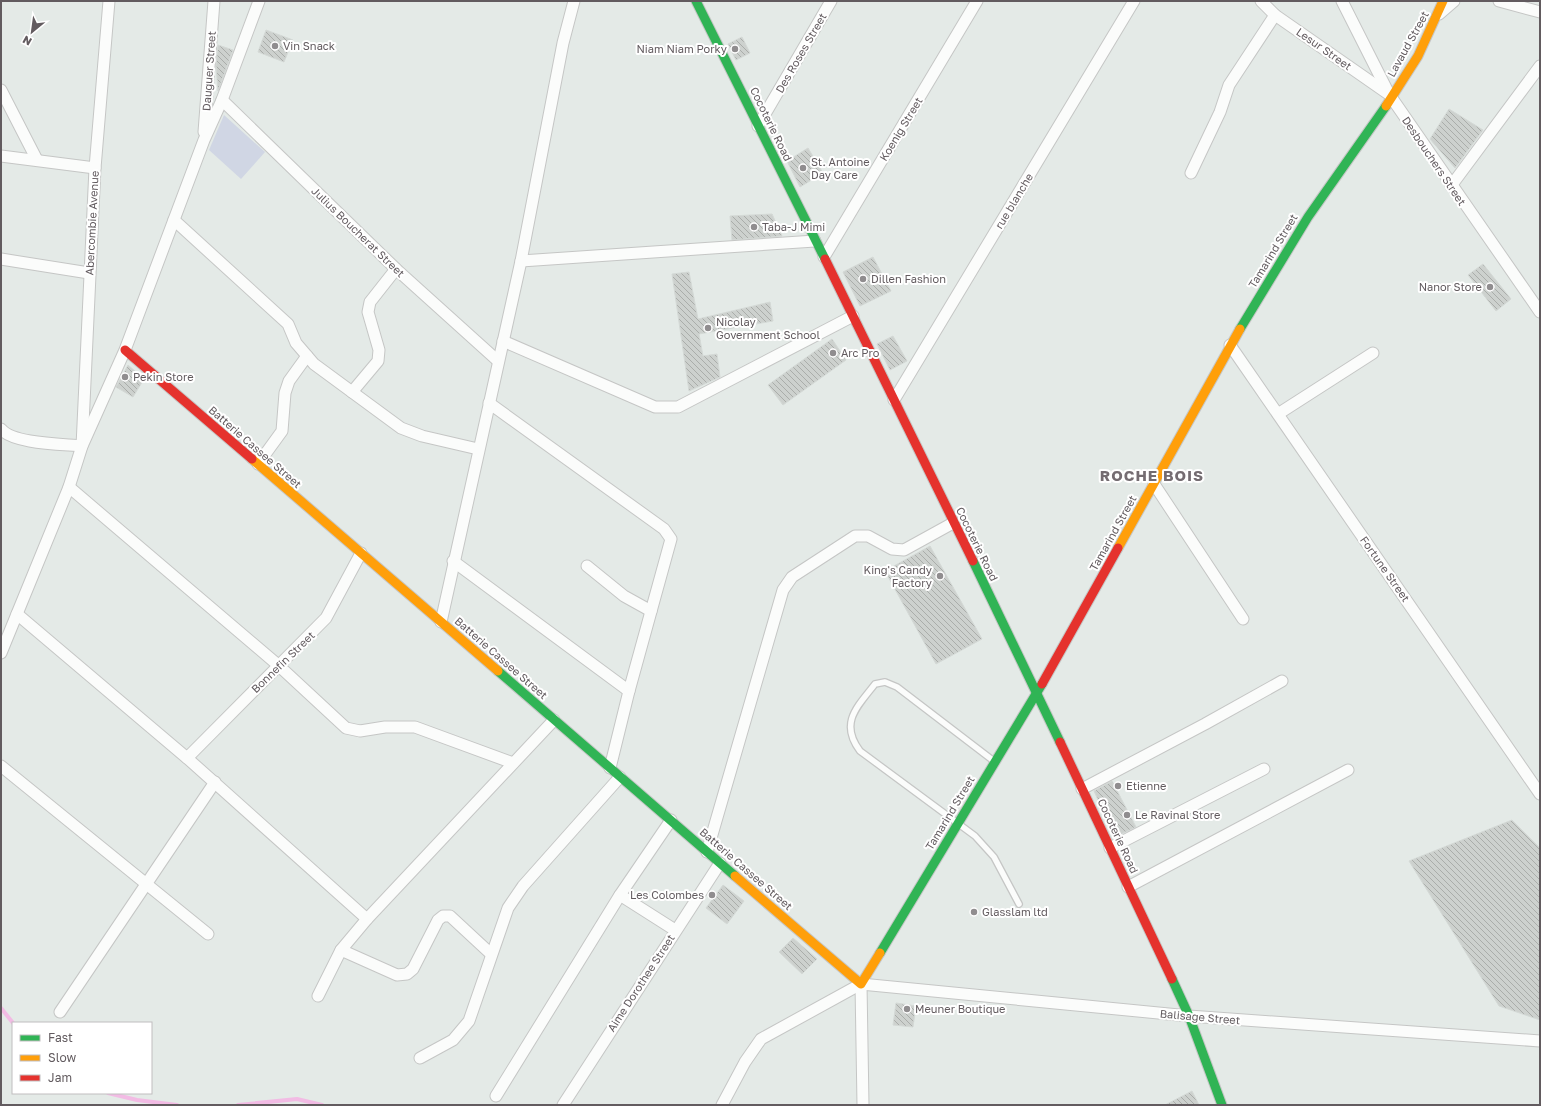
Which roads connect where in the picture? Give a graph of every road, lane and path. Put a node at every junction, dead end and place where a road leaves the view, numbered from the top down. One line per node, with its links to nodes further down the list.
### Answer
1 (109, 1): 25 (street, Abercombie Avenue)
2 (214, 1): 22 (street, Dauguer Street)
3 (259, 1): 20 (street)
4 (574, 1): 32 (street)
5 (696, 1): 21 (street, Cocoterie Road)
6 (831, 1): 21 (street, Des Roses Street)
7 (977, 1): 30 (street, Koenig Street)
8 (1134, 1): 44 (street, rue blanche)
9 (1261, 1): 15 (street, Lesur Street)
10 (1342, 1): 19 (street, Desbouchers Street)
11 (1443, 1): 16 (street, Lavaud Street)
12 (1454, 1): 16 (street)
13 (1499, 1): 14 (street)
14 (1540, 12)
15 (1275, 15): 19 (street, Lesur Street); 26 (street)
16 (1438, 15): 19 (street, Lavaud Street)
17 (1540, 66): 27 (street)
18 (1, 90): 24 (street)
19 (1391, 96): 27 (street, Desbouchers Street); 38 (street, Tamarind Street)
20 (222, 100): 22 (street); 33 (street, Julius Boucherat Street)
21 (758, 126): 29 (street, Cocoterie Road)
22 (204, 140): 28 (street)
23 (1, 156): 24 (street)
24 (37, 160): 25 (street)
25 (95, 168): 34 (street, Abercombie Avenue)
26 (1191, 173)
27 (1451, 186): 35 (street, Desbouchers Street)
28 (174, 220): 39 (street); 41 (street)
29 (815, 241): 30 (street, Cocoterie Road); 32 (street)
30 (824, 257): 36 (street, Cocoterie Road)
31 (1, 259): 34 (street)
32 (521, 261): 37 (street)
33 (396, 269): 42 (street, Julius Boucherat Street); 43 (street)
34 (89, 273): 48 (street, Abercombie Avenue)
35 (1540, 312)
36 (853, 316): 37 (street); 44 (street, Cocoterie Road)
37 (503, 342): 42 (street)
38 (1230, 345): 46 (street, Fortune Street); 51 (street, Tamarind Street)
39 (125, 350): 48 (street); 50 (street, Batterie Cassee Street)
40 (1373, 352): 46 (street)
41 (307, 356): 43 (street); 50 (street)
42 (498, 361): 45 (street)
43 (352, 392): 49 (street)
44 (894, 400): 53 (street, Cocoterie Road)
45 (489, 403): 49 (street); 57 (street)
46 (1278, 414): 77 (street, Fortune Street)
47 (1, 429): 48 (street)
48 (82, 446): 52 (street)
49 (478, 449): 55 (street)
50 (258, 464): 54 (street, Batterie Cassee Street)
51 (1154, 484): 59 (street); 65 (street, Tamarind Street)
52 (69, 487): 58 (street); 62 (street)
53 (953, 523): 65 (street, Cocoterie Road); 81 (street)
54 (361, 554): 60 (street, Batterie Cassee Street); 62 (street, Bonnefin Street)
55 (453, 561): 60 (street); 64 (street)
56 (586, 566): 57 (street)
57 (651, 611): 64 (street)
58 (17, 614): 61 (street); 67 (street)
59 (1243, 619)
60 (441, 622): 66 (street, Batterie Cassee Street)
61 (1, 653)
62 (278, 665): 67 (street, Bonnefin Street); 69 (street)
63 (1282, 681): 76 (street)
64 (629, 691): 71 (street)
65 (1037, 693): 68 (street, Tamarind Street); 76 (street, Cocoterie Road)
66 (554, 720): 69 (street); 71 (street, Batterie Cassee Street)
67 (187, 758): 75 (street)
68 (995, 762): 79 (street, Tamarind Street); 79 (lane)
69 (513, 763): 87 (street)
70 (1, 766): 83 (street)
71 (610, 768): 74 (street, Batterie Cassee Street)
72 (1264, 770): 80 (street)
73 (1348, 770): 84 (street)
74 (620, 777): 78 (street, Batterie Cassee Street); 91 (street)
75 (215, 782): 83 (street); 87 (street)
76 (1082, 789): 80 (street, Cocoterie Road)
77 (1540, 794)
78 (670, 820): 81 (street, Batterie Cassee Street); 85 (street)
79 (958, 824): 86 (lane); 92 (street, Tamarind Street)
80 (1110, 848): 84 (street, Cocoterie Road)
81 (708, 852): 82 (street, Batterie Cassee Street)
82 (720, 863): 88 (street, Aime Dorothee Street); 92 (street, Batterie Cassee Street)
83 (147, 884): 89 (street); 94 (street)
84 (1128, 887): 95 (street, Cocoterie Road)
85 (620, 895): 88 (street); 98 (street)
86 (1018, 904)
87 (366, 919): 90 (street)
88 (675, 930): 99 (street, Aime Dorothee Street)
89 (208, 934)
90 (341, 950): 91 (street); 93 (street)
91 (491, 954): 97 (street)
92 (861, 984): 95 (street, Balisage Street); 100 (street); 101 (street)
93 (318, 996)
94 (60, 1012)
95 (1189, 1016): 96 (street, Balisage Street); 102 (street, Cocoterie Road)
96 (1540, 1041)
97 (420, 1058)
98 (496, 1096)
99 (563, 1105)
100 (722, 1105)
101 (863, 1105)
102 (1222, 1105)

